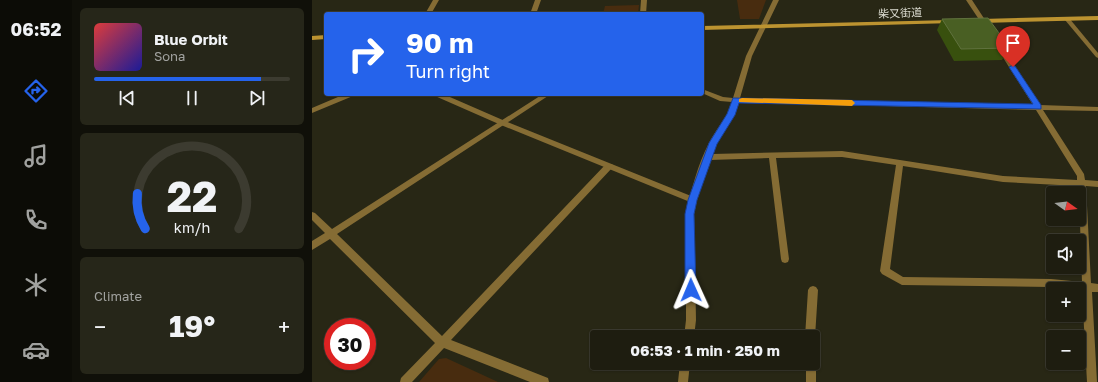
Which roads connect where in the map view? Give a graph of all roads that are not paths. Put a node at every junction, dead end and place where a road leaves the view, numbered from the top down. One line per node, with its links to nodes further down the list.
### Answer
1 (436, 0): 6 (street)
2 (538, 0): 7 (street)
3 (644, 0): 8 (street)
4 (776, 0): 13 (street)
5 (969, 0): 12 (street)
6 (429, 12)
7 (534, 12)
8 (643, 12)
9 (1098, 18): 10 (main road)
10 (1066, 19): 12 (main road); 17 (lane)
11 (959, 21): 13 (main road, 柴又街道)
12 (978, 21): 23 (street)
13 (764, 26): 14 (main road, 柴又街道); 22 (street)
14 (704, 28)
15 (324, 37): 16 (main road)
16 (312, 38)
17 (1098, 56)
18 (704, 92): 22 (street)
19 (346, 96): 25 (street)
20 (442, 96): 26 (street)
21 (545, 96): 26 (street)
22 (736, 100): 23 (street); 28 (street)
23 (1039, 107): 24 (street); 31 (street)
24 (1098, 109)
25 (312, 111)
26 (503, 123): 30 (street); 35 (street)
27 (772, 155): 28 (street); 29 (street); 37 (street)
28 (708, 157): 33 (street)
29 (900, 163): 31 (street); 38 (street)
30 (609, 166): 33 (street); 43 (street)
31 (1082, 182): 32 (street); 38 (street)
32 (1098, 184)
33 (692, 200): 41 (street)
34 (312, 215): 35 (street)
35 (331, 234): 36 (street); 43 (street)
36 (312, 246)
37 (785, 259)
38 (1088, 287): 39 (street); 50 (street)
39 (1098, 288)
40 (813, 290): 42 (street)
41 (690, 330)
42 (810, 330)
43 (442, 342): 46 (street); 47 (street)
44 (684, 370): 48 (street)
45 (811, 370): 49 (street)
46 (405, 382)
47 (544, 382)
48 (683, 382)
49 (811, 382)
50 (1092, 382)

